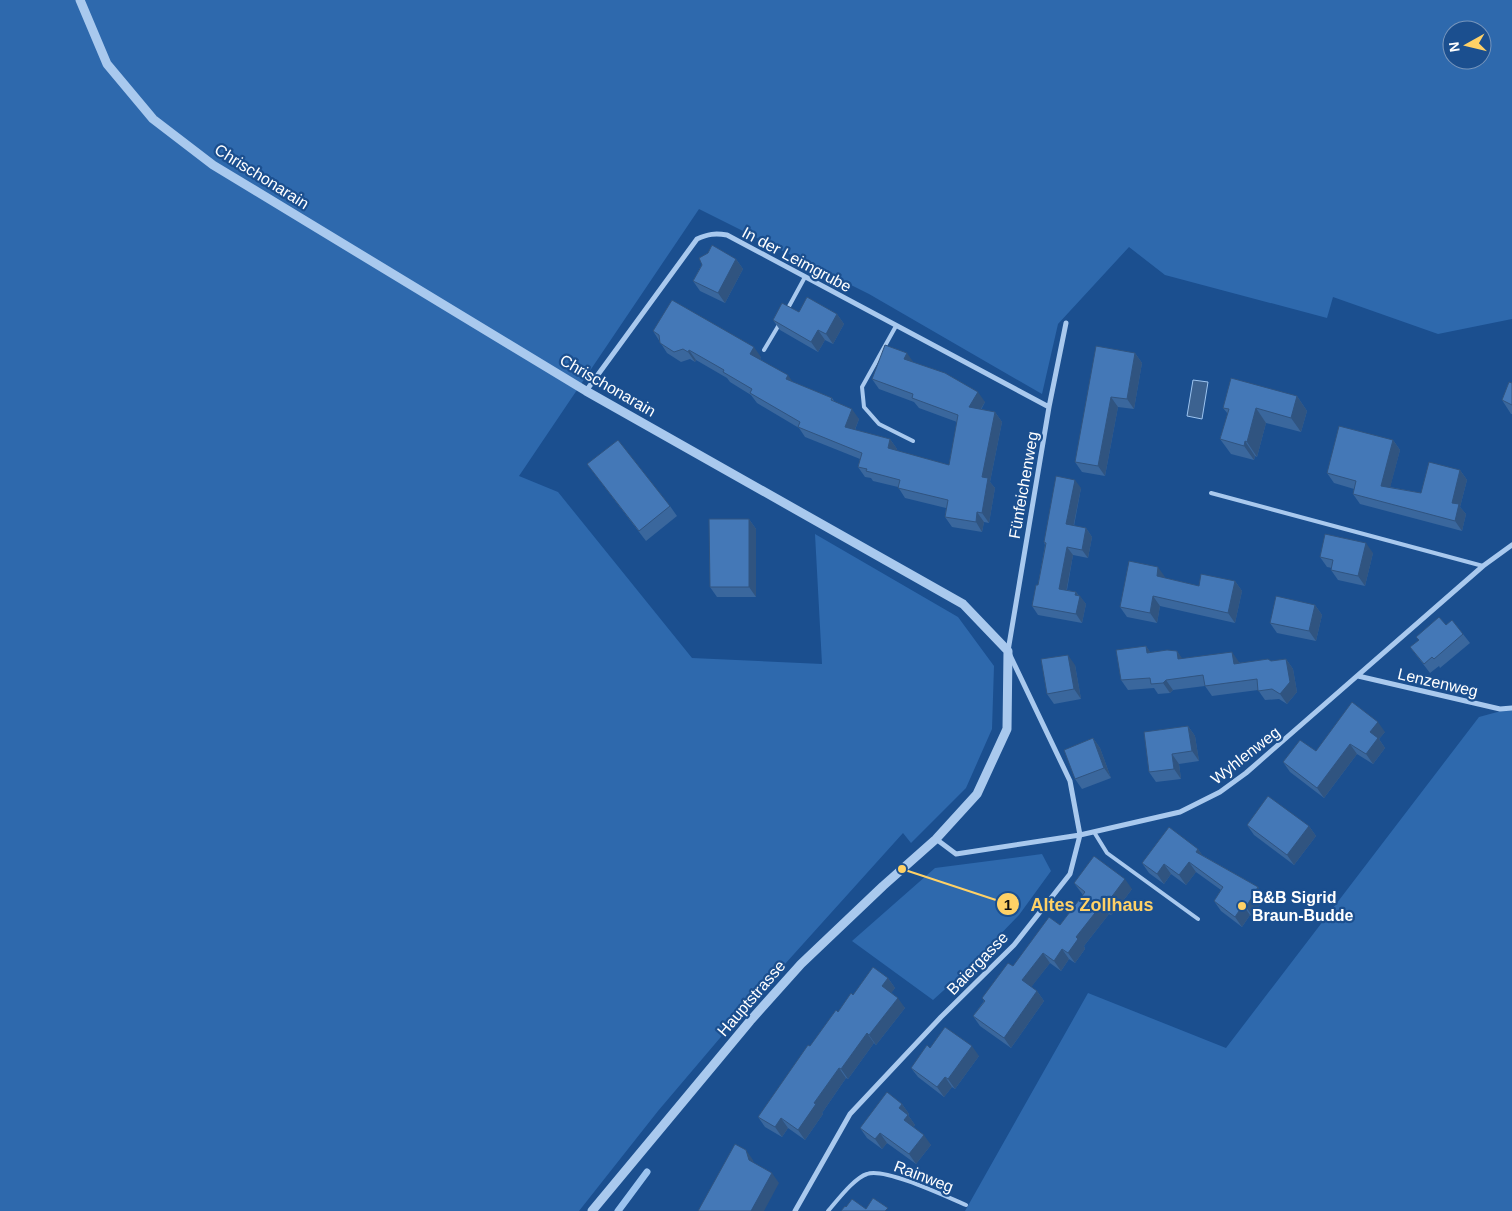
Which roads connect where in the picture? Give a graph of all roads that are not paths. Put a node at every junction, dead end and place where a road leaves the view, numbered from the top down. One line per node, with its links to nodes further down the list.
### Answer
1 (80, 0): 6 (street, Chrischonarain)
2 (805, 277): 4 (street, In der Leimgrube); 5 (lane); 6 (street, In der Leimgrube)
3 (1066, 322): 7 (street, Fünfeichenweg)
4 (896, 326): 7 (street, In der Leimgrube); 8 (lane)
5 (764, 350)
6 (586, 391): 12 (street, Chrischonarain)
7 (1049, 407): 12 (street, Fünfeichenweg)
8 (913, 442)
9 (1211, 493): 11 (lane)
10 (1512, 545): 11 (street, Wyhlenweg)
11 (1483, 566): 13 (street, Wyhlenweg)
12 (1008, 652): 16 (street, Baiergasse); 17 (street, Hauptstrasse)
13 (1358, 676): 14 (street, Lenzenweg); 15 (street, Wyhlenweg)
14 (1512, 708)
15 (1094, 832): 16 (street, Wyhlenweg); 18 (lane)
16 (1080, 835): 17 (street, Wyhlenweg); 21 (street, Baiergasse)
17 (936, 839): 20 (street, Hauptstrasse)
18 (1198, 919)
19 (966, 1205): 22 (lane, Rainweg)
20 (592, 1211)
21 (795, 1211)
22 (828, 1211)

